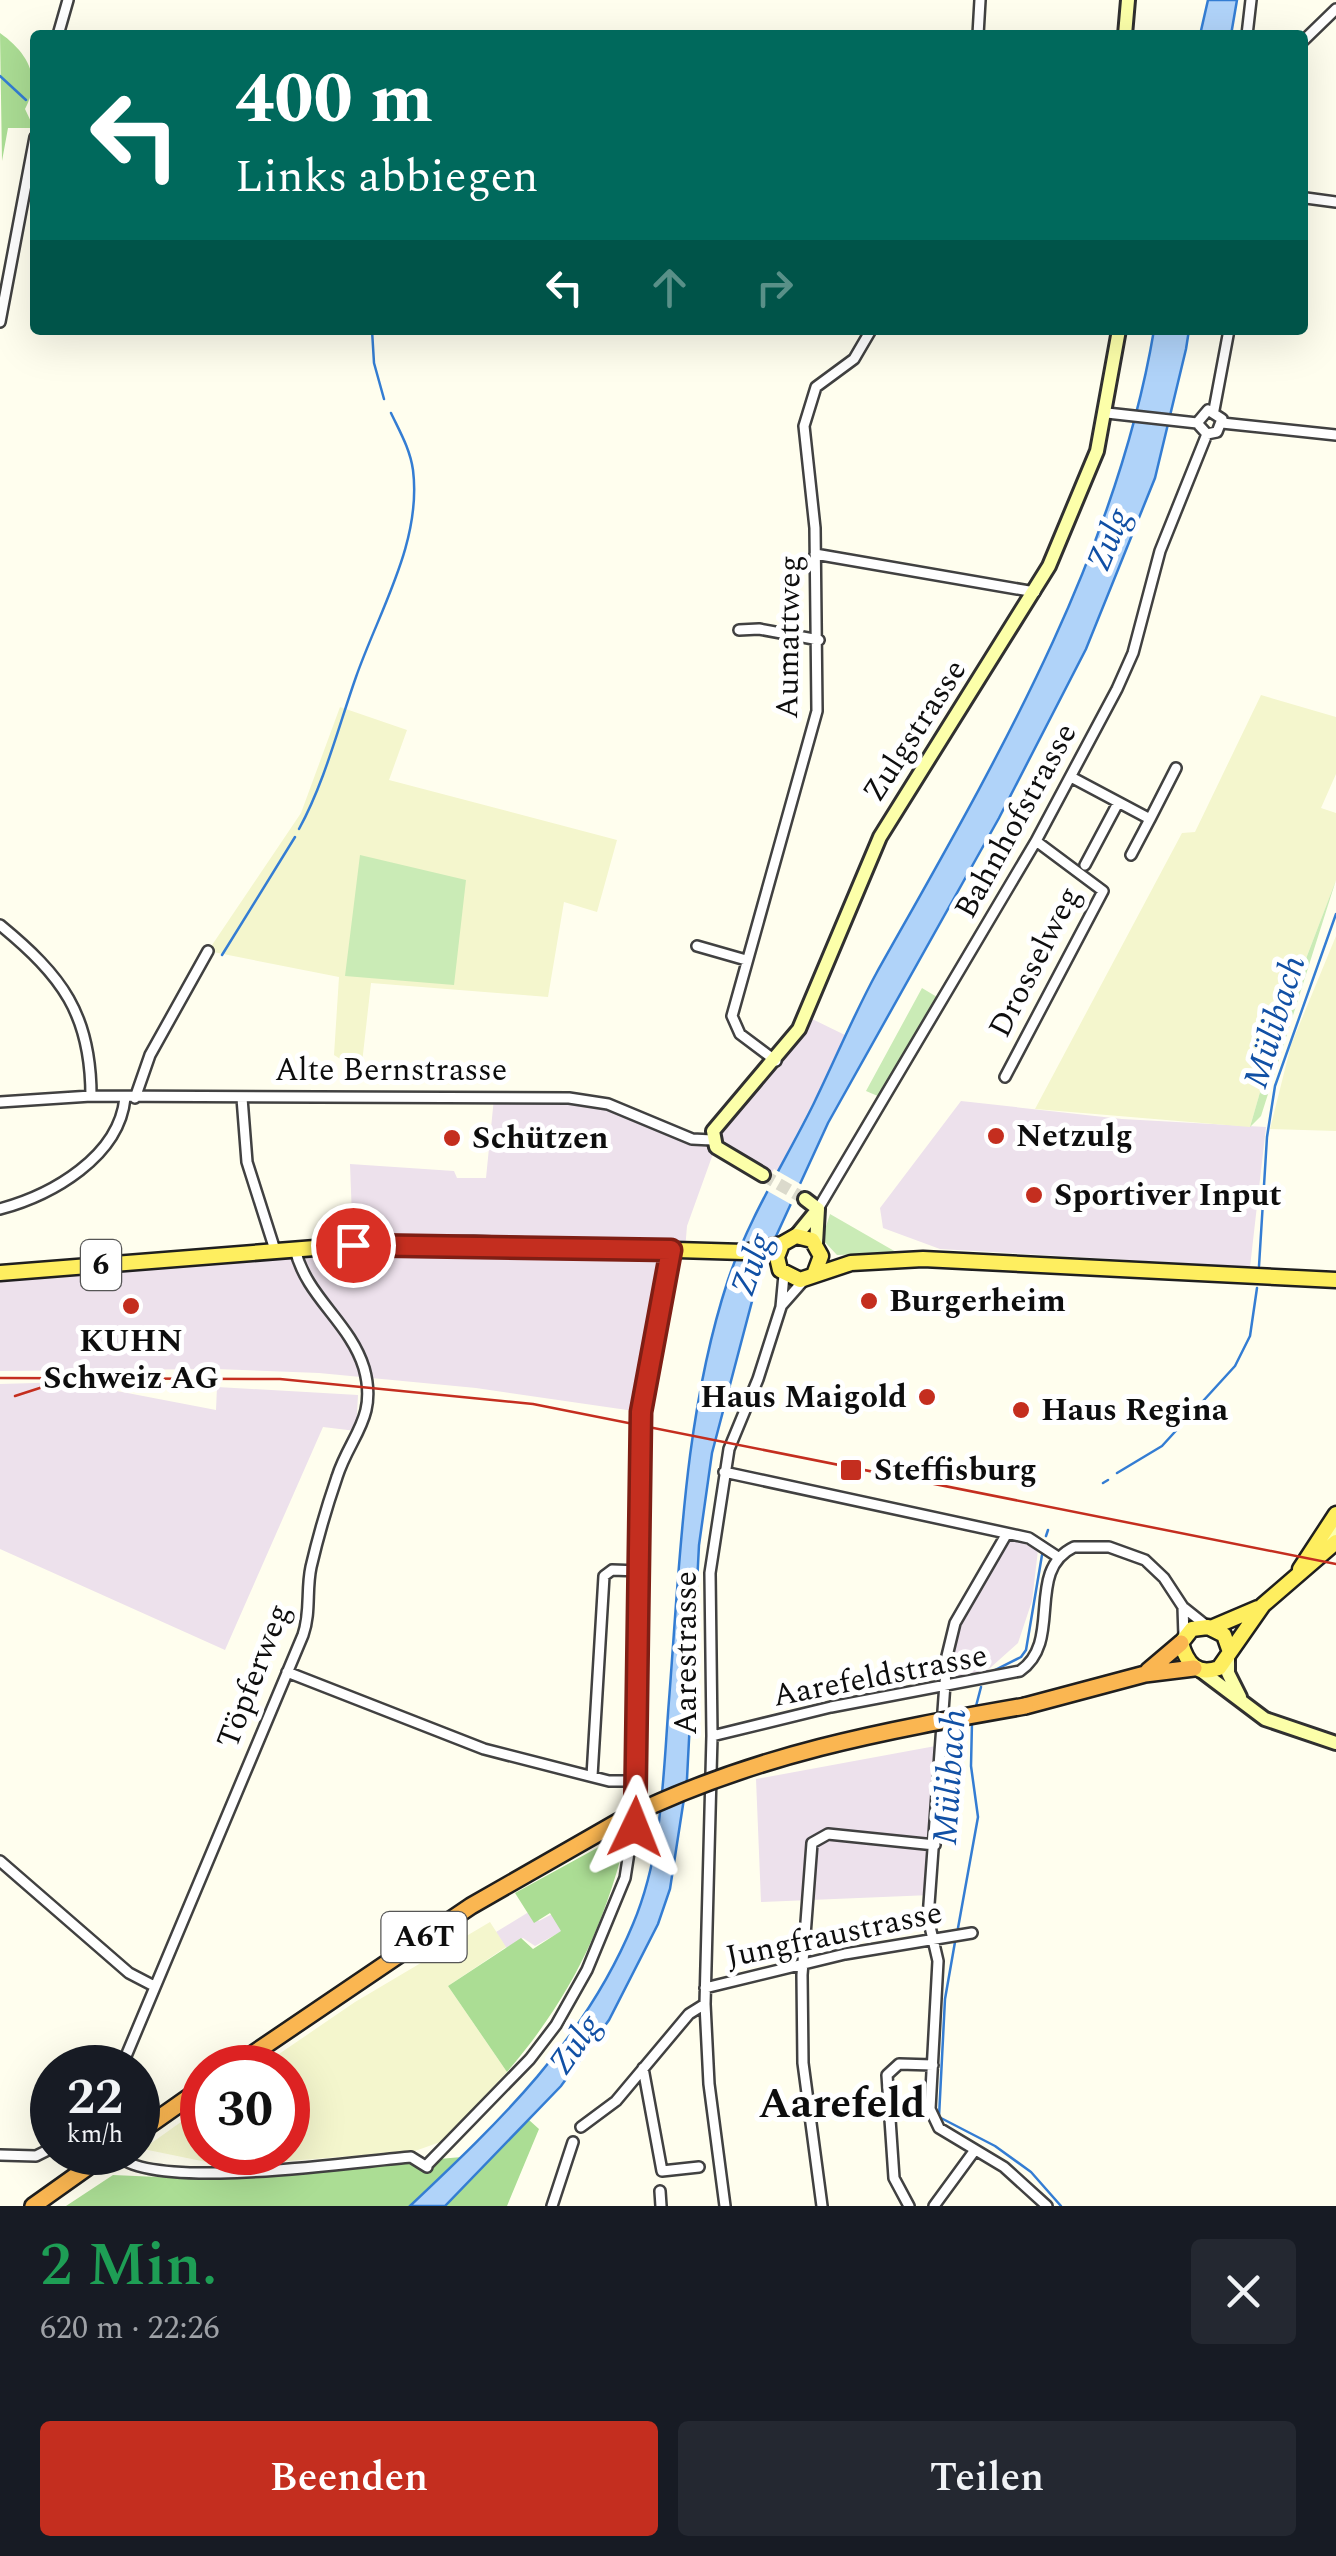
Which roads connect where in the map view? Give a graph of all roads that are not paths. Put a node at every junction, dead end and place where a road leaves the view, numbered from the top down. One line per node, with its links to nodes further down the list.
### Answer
1 (68, 0): 6 (street)
2 (980, 0): 7 (street)
3 (1128, 0): 8 (street)
4 (1252, 0): 9 (street)
5 (1336, 9): 10 (street)
6 (59, 30)
7 (978, 30)
8 (1125, 30)
9 (1249, 30)
10 (1308, 36)
11 (30, 163): 14 (street)
12 (1308, 198): 13 (street)
13 (1336, 202)
14 (0, 322)
15 (868, 335): 24 (street, Aumattweg)
16 (1119, 335): 19 (street, Zulgstrasse)
17 (1228, 335): 18 (street)
18 (1214, 410): 20 (street); 21 (street)
19 (1106, 413): 20 (street); 25 (street, Zulgstrasse)
20 (1197, 423): 22 (street)
21 (1222, 424): 22 (street); 23 (street)
22 (1207, 434): 29 (street, Bahnhofstrasse)
23 (1336, 436)
24 (816, 554): 25 (street); 27 (street, Aumattweg)
25 (1034, 592): 39 (street, Zulgstrasse)
26 (739, 630): 27 (street)
27 (819, 640): 38 (street, Aumattweg)
28 (1176, 768): 31 (street)
29 (1072, 777): 30 (street); 32 (street, Bahnhofstrasse)
30 (1118, 803): 31 (street); 34 (street)
31 (1150, 820): 33 (street)
32 (1036, 841): 40 (street, Drosselweg); 49 (street, Bahnhofstrasse)
33 (1131, 855)
34 (1085, 865)
35 (0, 925): 41 (street)
36 (697, 946): 38 (street)
37 (208, 950): 42 (street)
38 (746, 960): 39 (street, Aumattweg)
39 (776, 1061): 45 (street, Zulgstrasse)
40 (1005, 1077)
41 (92, 1096): 42 (street, Alte Bernstrasse); 44 (street, Alte Bernstrasse)
42 (130, 1098): 43 (street, Alte Bernstrasse); 48 (street)
43 (242, 1098): 45 (street, Alte Bernstrasse); 53 (street)
44 (0, 1102)
45 (712, 1140): 46 (street, Alte Bernstrasse)
46 (764, 1175)
47 (804, 1199): 49 (street)
48 (0, 1209)
49 (818, 1209): 50 (street); 52 (street)
50 (786, 1242): 52 (main road); 55 (main road, 6); 57 (main road)
51 (296, 1248): 53 (main road, 6); 54 (main road, 6); 76 (street, Töpferweg)
52 (818, 1248): 56 (main road); 59 (main road)
53 (275, 1250): 58 (main road, 6)
54 (671, 1250): 55 (main road, 6); 68 (street)
55 (738, 1252): 57 (main road, 6)
56 (851, 1263): 59 (main road); 60 (main road)
57 (778, 1268): 59 (main road); 61 (street)
58 (0, 1273)
59 (811, 1276): 61 (street)
60 (1336, 1280)
61 (780, 1307): 62 (street, Aarestrasse)
62 (724, 1472): 65 (street); 80 (street, Aarestrasse)
63 (1336, 1514): 69 (main road)
64 (1336, 1529): 69 (street)
65 (1006, 1534): 67 (street); 78 (street)
66 (1336, 1542): 69 (main road)
67 (1058, 1557): 71 (street); 78 (street, Aarefeldstrasse)
68 (640, 1571): 82 (street); 83 (street)
69 (1297, 1574): 70 (main road)
70 (1263, 1605): 72 (main road); 74 (main road)
71 (1182, 1607): 72 (street); 73 (street)
72 (1210, 1627): 73 (main road); 74 (main road)
73 (1183, 1640): 75 (main road); 77 (highway, A6T)
74 (1229, 1656): 75 (main road); 79 (street)
75 (1197, 1669): 77 (highway, A6T); 79 (street)
76 (287, 1672): 82 (street); 89 (street, Töpferweg)
77 (1145, 1674): 93 (highway, A6T, bridge)
78 (945, 1688): 80 (street, Aarefeldstrasse); 84 (street)
79 (1241, 1699): 81 (street)
80 (712, 1736): 90 (street, Aarestrasse)
81 (1336, 1743)
82 (592, 1776): 83 (street)
83 (637, 1780): 102 (street)
84 (935, 1845): 87 (street); 88 (street)
85 (0, 1862): 89 (street)
86 (972, 1933): 87 (street, Jungfraustrasse)
87 (933, 1938): 88 (street, Jungfraustrasse); 94 (street)
88 (803, 1965): 90 (street, Jungfraustrasse); 109 (street)
89 (154, 1986): 92 (street, Töpferweg)
90 (705, 1988): 91 (street, Aarestrasse)
91 (705, 2004): 95 (street); 108 (street, Aarestrasse)
92 (130, 2045)
93 (266, 2045)
94 (933, 2065): 98 (street); 110 (street)
95 (644, 2068): 96 (street); 101 (street)
96 (581, 2127)
97 (573, 2142): 106 (street)
98 (975, 2150): 111 (street); 112 (street)
99 (0, 2155): 100 (street)
100 (30, 2156)
101 (699, 2167)
102 (160, 2170)
103 (76, 2175): 105 (highway)
104 (660, 2190): 107 (street)
105 (29, 2206)
106 (552, 2206)
107 (661, 2206)
108 (725, 2206)
109 (822, 2206)
110 (909, 2206)
111 (934, 2206)
112 (1047, 2206)

